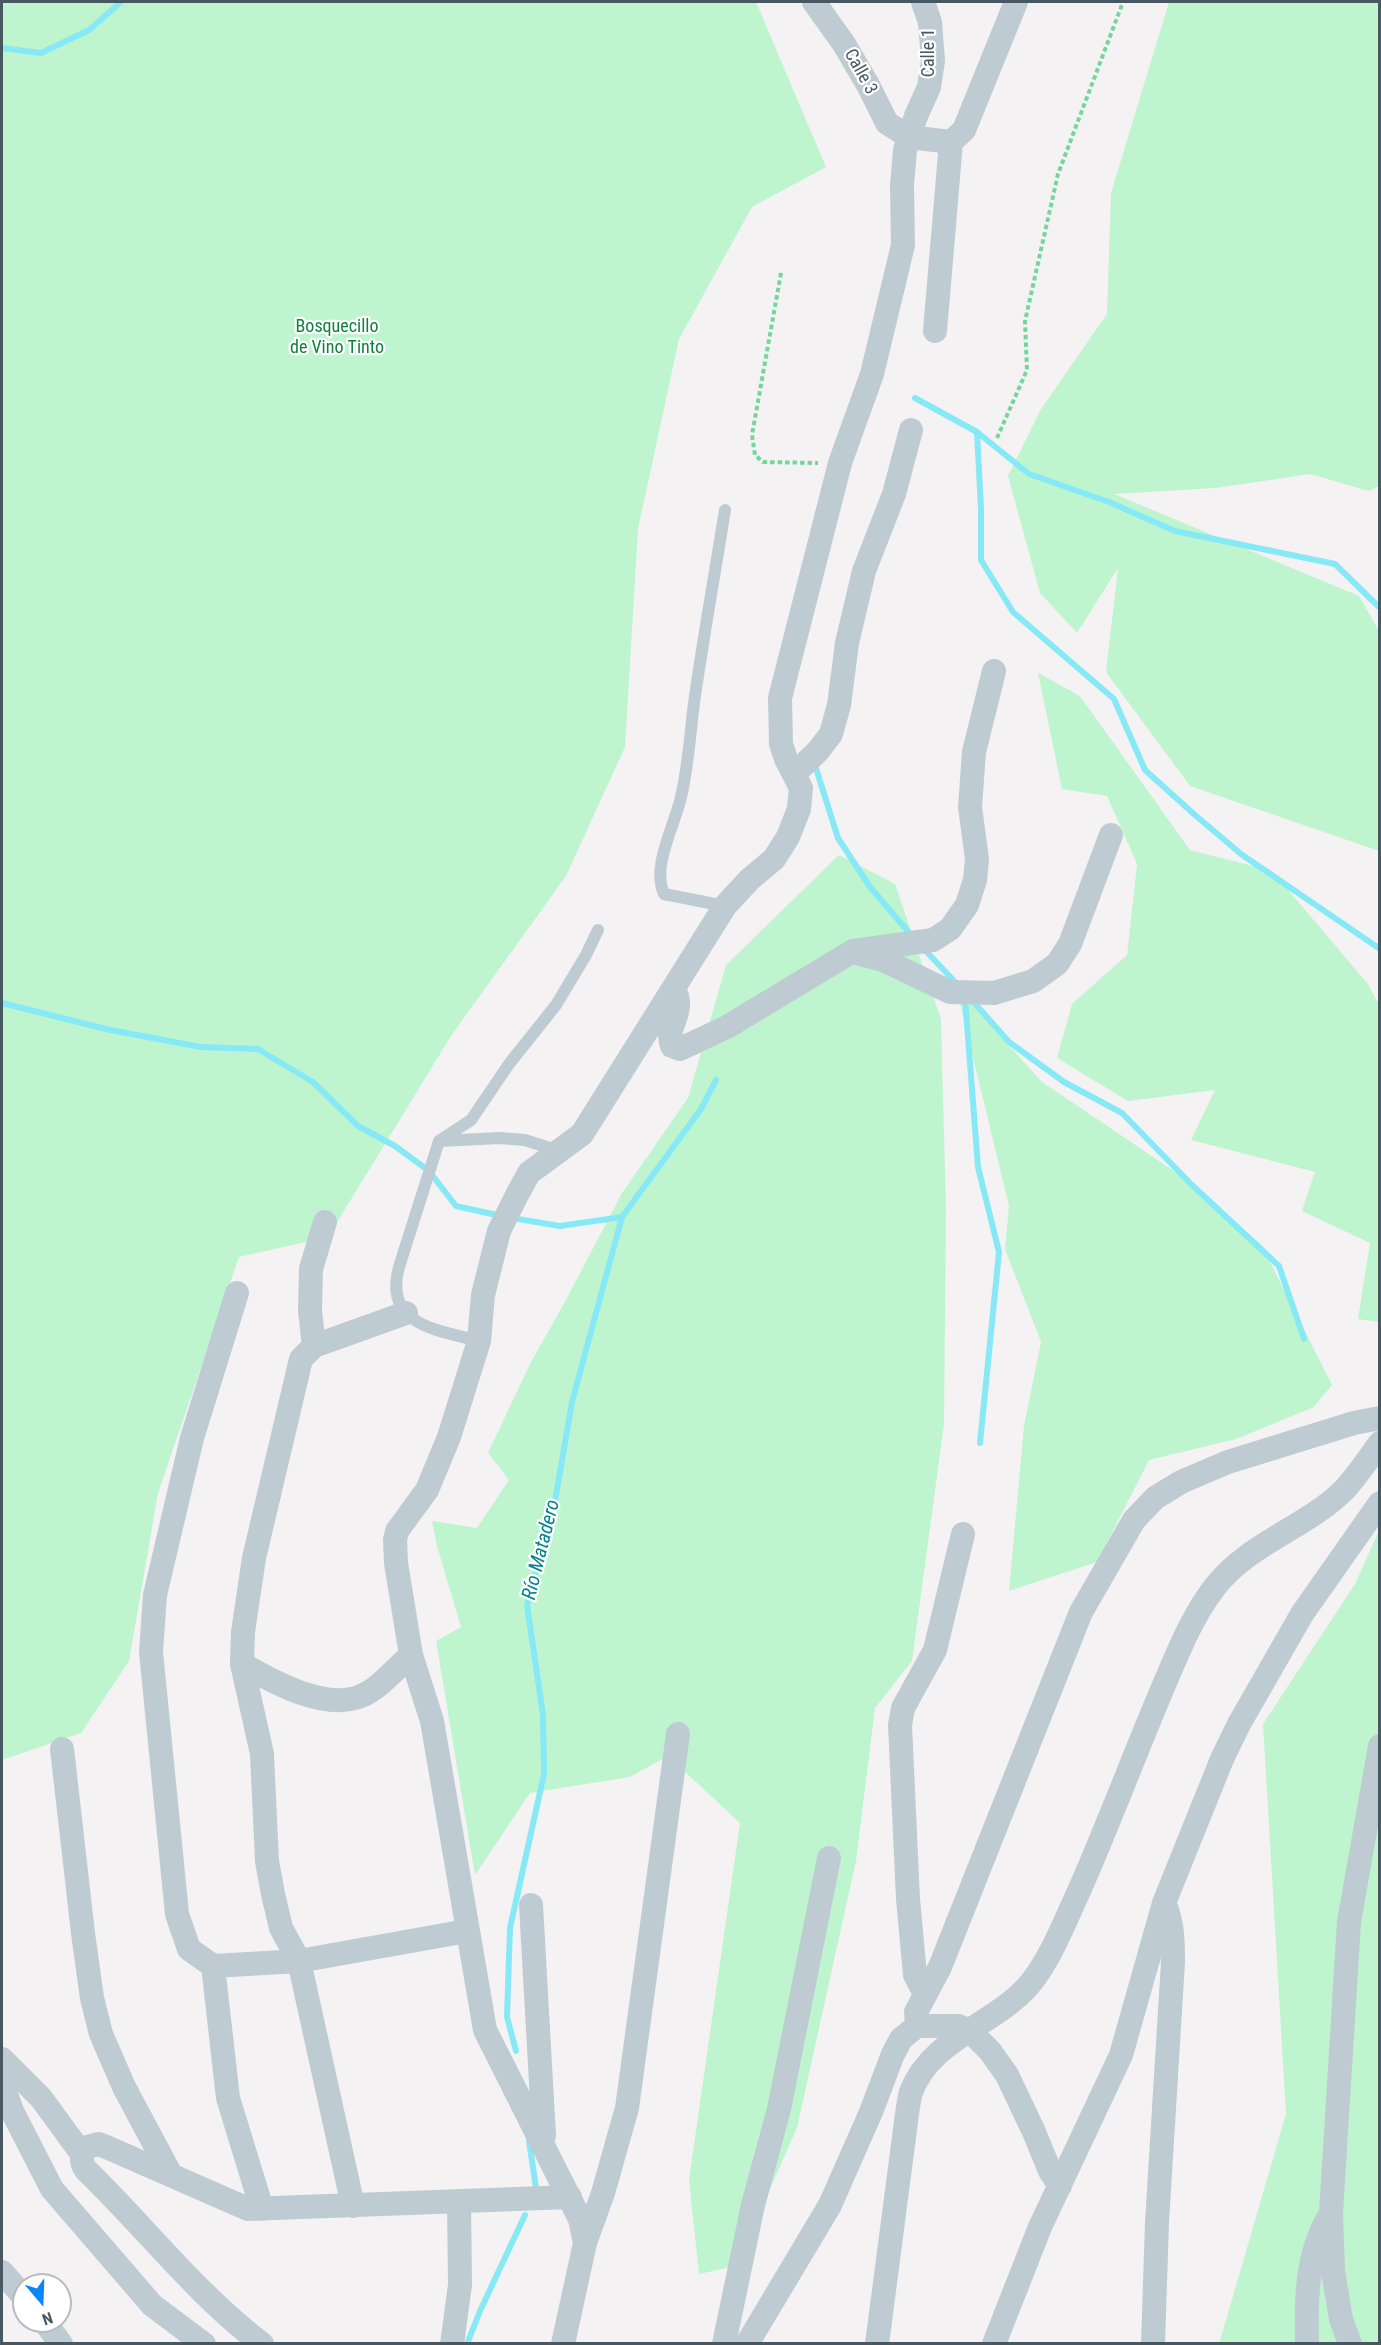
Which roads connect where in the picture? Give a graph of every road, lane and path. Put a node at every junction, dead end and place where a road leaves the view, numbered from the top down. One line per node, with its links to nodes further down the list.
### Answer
1 (813, 2): 5 (street, Calle 3)
2 (923, 2): 5 (street, Calle 1)
3 (1016, 2): 6 (street)
4 (1123, 2): 10 (path)
5 (909, 137): 6 (street); 11 (street, Calle 1)
6 (951, 142): 8 (street)
7 (782, 273): 11 (path)
8 (935, 331)
9 (911, 430): 14 (street)
10 (997, 438)
11 (840, 463): 14 (street, Calle 1)
12 (725, 510): 16 (lane)
13 (994, 670): 18 (street)
14 (795, 773): 16 (street, Calle 1)
15 (1111, 836): 18 (street)
16 (725, 906): 19 (street, Calle 1)
17 (598, 930): 20 (lane)
18 (850, 952): 19 (street)
19 (674, 989): 21 (street, Calle 1)
20 (439, 1141): 21 (lane); 24 (lane)
21 (561, 1151): 25 (street, Calle 1)
22 (325, 1222): 26 (street)
23 (237, 1293): 41 (street)
24 (406, 1313): 25 (lane); 26 (street)
25 (479, 1341): 31 (street, Calle 1)
26 (314, 1346): 32 (street)
27 (1380, 1418): 42 (street)
28 (1380, 1443): 44 (street)
29 (1380, 1503): 37 (street)
30 (963, 1534): 42 (street)
31 (411, 1655): 32 (street); 39 (street, Calle 1)
32 (242, 1664): 40 (street)
33 (678, 1734): 56 (street)
34 (1380, 1746): 55 (street)
35 (62, 1749): 49 (street)
36 (828, 1858): 63 (street)
37 (1164, 1903): 50 (street); 67 (street)
38 (531, 1905): 47 (street)
39 (467, 1932): 40 (street); 47 (street, Calle 1)
40 (299, 1961): 41 (street); 53 (street)
41 (213, 1966): 54 (street)
42 (925, 1994): 43 (street)
43 (916, 2026): 44 (street); 64 (street)
44 (969, 2030): 50 (street); 65 (street)
45 (2, 2059): 48 (street)
46 (2, 2083): 59 (street)
47 (545, 2147): 51 (street, Calle 1)
48 (82, 2154): 49 (street); 60 (street)
49 (171, 2175): 54 (street)
50 (1060, 2186): 66 (street)
51 (570, 2197): 52 (street); 56 (street, Calle 1)
52 (459, 2201): 53 (street); 61 (street)
53 (353, 2206): 54 (street)
54 (262, 2209)
55 (1331, 2213): 68 (street); 69 (street)
56 (585, 2243): 62 (street)
57 (2, 2272): 58 (street)
58 (12, 2283)
59 (204, 2343)
60 (262, 2343)
61 (452, 2343)
62 (563, 2343)
63 (724, 2343)
64 (747, 2343)
65 (878, 2343)
66 (994, 2343)
67 (1153, 2343)
68 (1307, 2343)
69 (1350, 2343)

